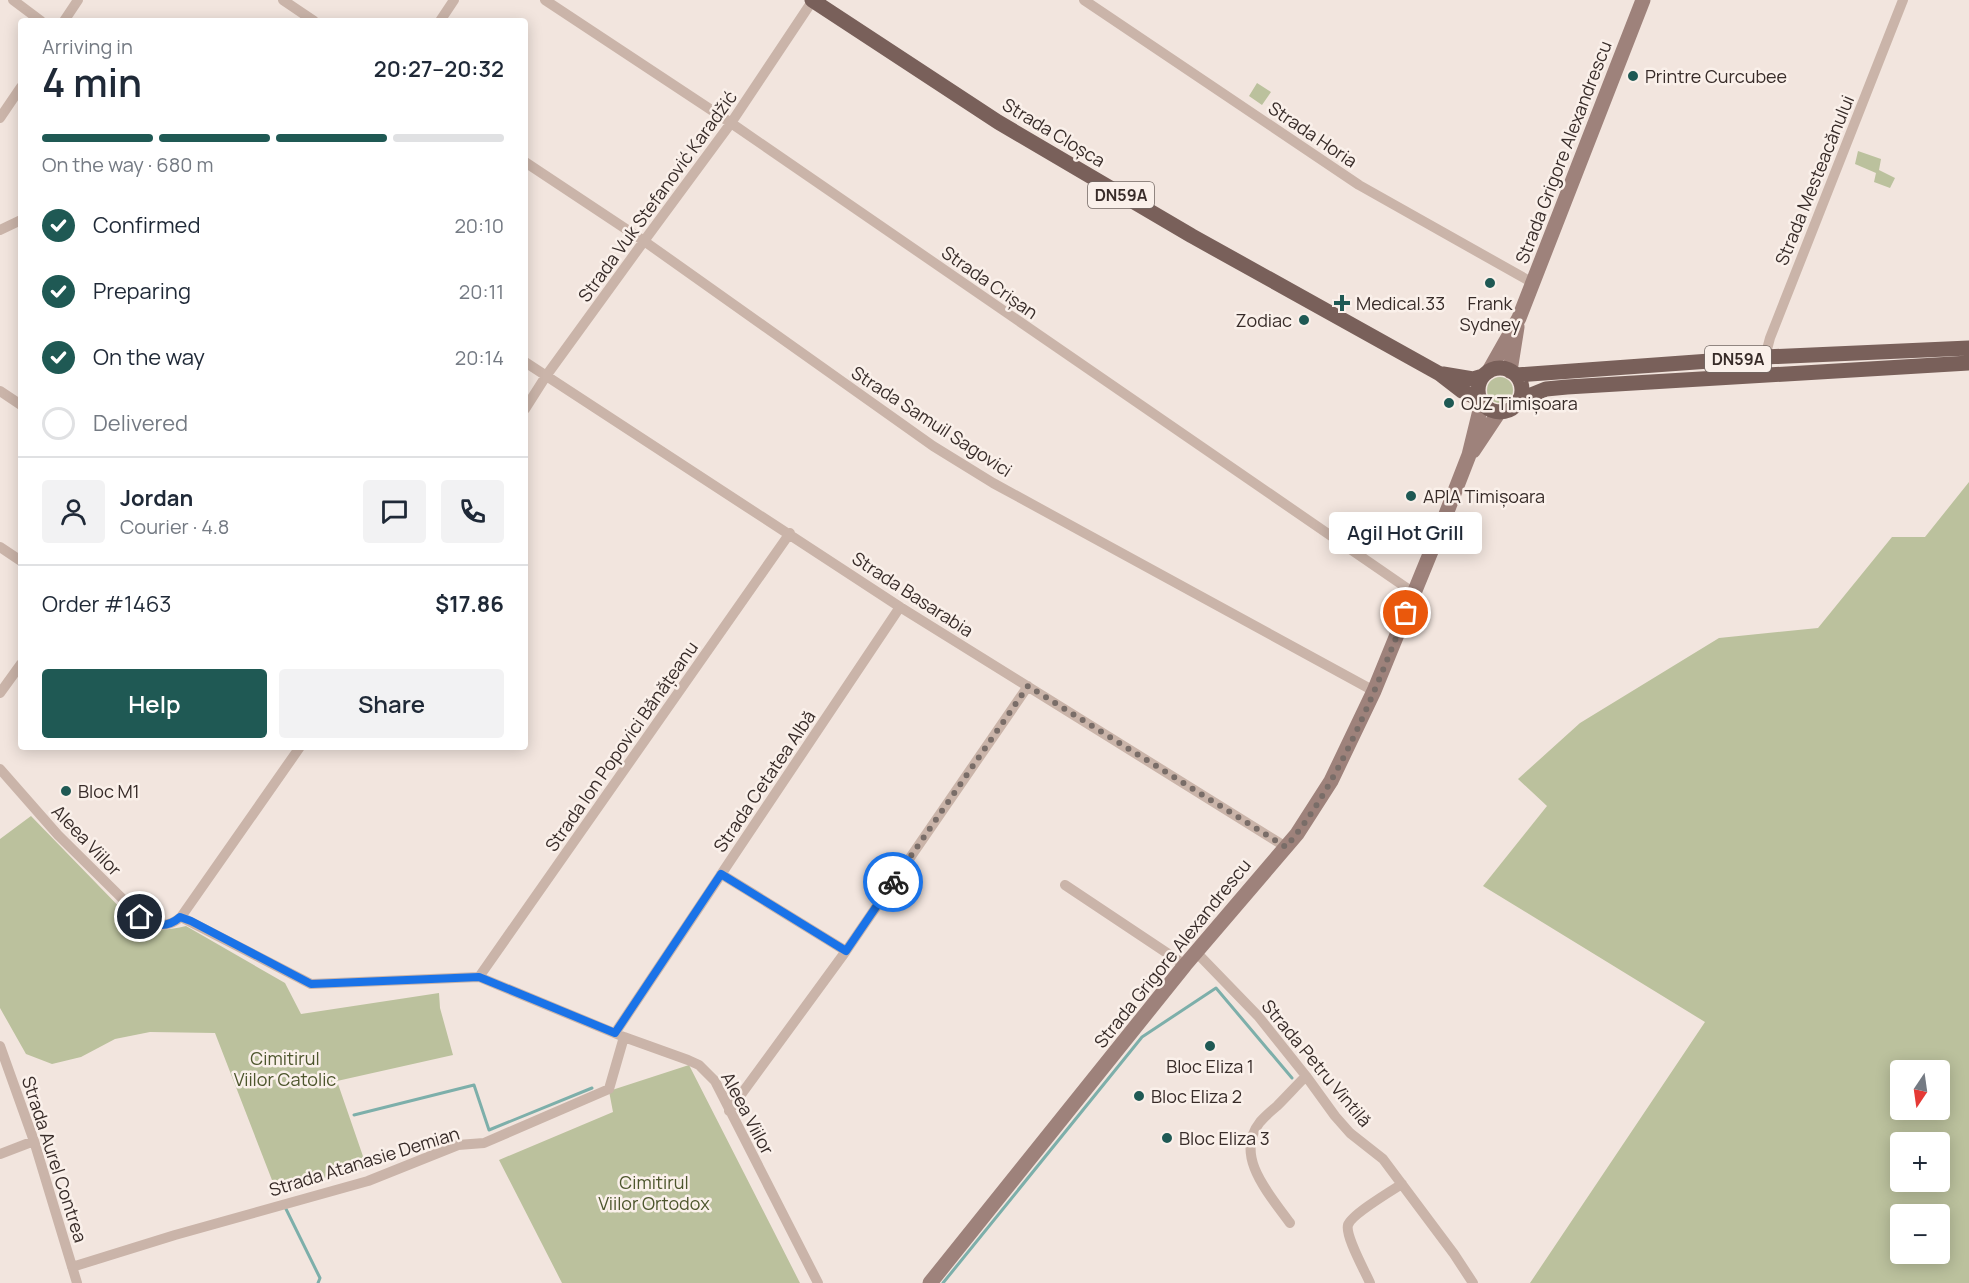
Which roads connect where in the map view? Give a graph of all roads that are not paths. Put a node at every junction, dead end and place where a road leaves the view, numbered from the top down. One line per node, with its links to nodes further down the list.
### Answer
1 (13, 0): 10 (street)
2 (78, 0): 11 (street)
3 (283, 0): 12 (street)
4 (454, 0): 13 (street)
5 (545, 0): 16 (street, Strada Crișan)
6 (813, 0): 16 (street, Strada Vuk Stefanović Karadžić); 28 (main road, Strada Cloșca / DN59A)
7 (1643, 0): 21 (street, Strada Grigore Alexandrescu)
8 (1903, 0): 24 (street, Strada Mesteacănului)
9 (1086, 1): 21 (street, Strada Horia)
10 (37, 18)
11 (66, 18)
12 (310, 18)
13 (442, 18)
14 (18, 91): 15 (street)
15 (0, 118)
16 (731, 123): 20 (street, Strada Vuk Stefanović Karadžić); 42 (street, Strada Crișan)
17 (528, 164): 20 (street, Strada Samuil Sagovici)
18 (18, 221): 19 (street)
19 (0, 230)
20 (644, 241): 31 (street, Strada Vuk Stefanović Karadžić); 46 (street, Strada Samuil Sagovici)
21 (1533, 283): 22 (street, Strada Grigore Alexandrescu)
22 (1519, 318): 27 (street, Strada Grigore Alexandrescu); 29 (street, Strada Grigore Alexandrescu)
23 (1969, 348): 24 (main road, DN59A)
24 (1765, 357): 27 (main road, DN59A); 30 (street, Strada Mesteacănului)
25 (1969, 363): 30 (main road, DN59A)
26 (528, 364): 31 (street, Strada Basarabia)
27 (1513, 373): 29 (main road, DN59A); 33 (main road)
28 (1440, 374): 29 (main road, Strada Cloșca / DN59A); 34 (main road, Strada Cloșca / DN59A)
29 (1486, 374): 34 (main road)
30 (1766, 374): 33 (main road, DN59A)
31 (546, 376): 36 (street, Strada Vuk Stefanović Karadžić); 39 (street, Strada Basarabia)
32 (0, 392): 35 (street)
33 (1519, 400): 37 (main road, DN59A)
34 (1481, 401): 37 (main road, DN59A); 38 (street, Strada Grigore Alexandrescu)
35 (18, 403)
36 (528, 404)
37 (1499, 412): 38 (street, Strada Grigore Alexandrescu)
38 (1469, 455): 42 (street, Strada Grigore Alexandrescu)
39 (790, 533): 43 (street, Strada Basarabia); 57 (street, Strada Ion Popovici Bănățeanu)
40 (0, 547): 41 (street)
41 (18, 559)
42 (1414, 593): 46 (street, Strada Grigore Alexandrescu)
43 (900, 607): 45 (street, Strada Basarabia); 51 (street, Strada Cetatea Albă)
44 (18, 667): 47 (street)
45 (1028, 686): 50 (street, Strada Basarabia); 54 (street)
46 (1374, 691): 50 (street, Strada Grigore Alexandrescu)
47 (0, 693)
48 (298, 750): 53 (street)
49 (0, 769): 53 (street, Aleea Viilor)
50 (1286, 847): 55 (street, Strada Grigore Alexandrescu)
51 (721, 874): 54 (street); 58 (street, Strada Cetatea Albă)
52 (1065, 885): 56 (street)
53 (180, 917): 57 (street, Aleea Viilor)
54 (846, 951): 61 (street)
55 (1196, 952): 56 (street, Strada Grigore Alexandrescu); 60 (street, Strada Petru Vintilă)
56 (1185, 965): 69 (street, Strada Grigore Alexandrescu)
57 (479, 977): 58 (street, Aleea Viilor)
58 (620, 1035): 61 (street, Aleea Viilor); 66 (street, Strada Atanasie Demian)
59 (0, 1046): 62 (street, Strada Aurel Contrea)
60 (1306, 1076): 64 (street, Strada Petru Vintilă); 65 (street)
61 (729, 1111): 68 (street, Aleea Viilor)
62 (34, 1141): 63 (street); 66 (street, Strada Aurel Contrea)
63 (0, 1154)
64 (1402, 1184): 70 (street); 71 (street, Strada Petru Vintilă)
65 (1290, 1223)
66 (72, 1267): 67 (street, Strada Aurel Contrea)
67 (77, 1283)
68 (818, 1283)
69 (930, 1283)
70 (1370, 1283)
71 (1473, 1283)

